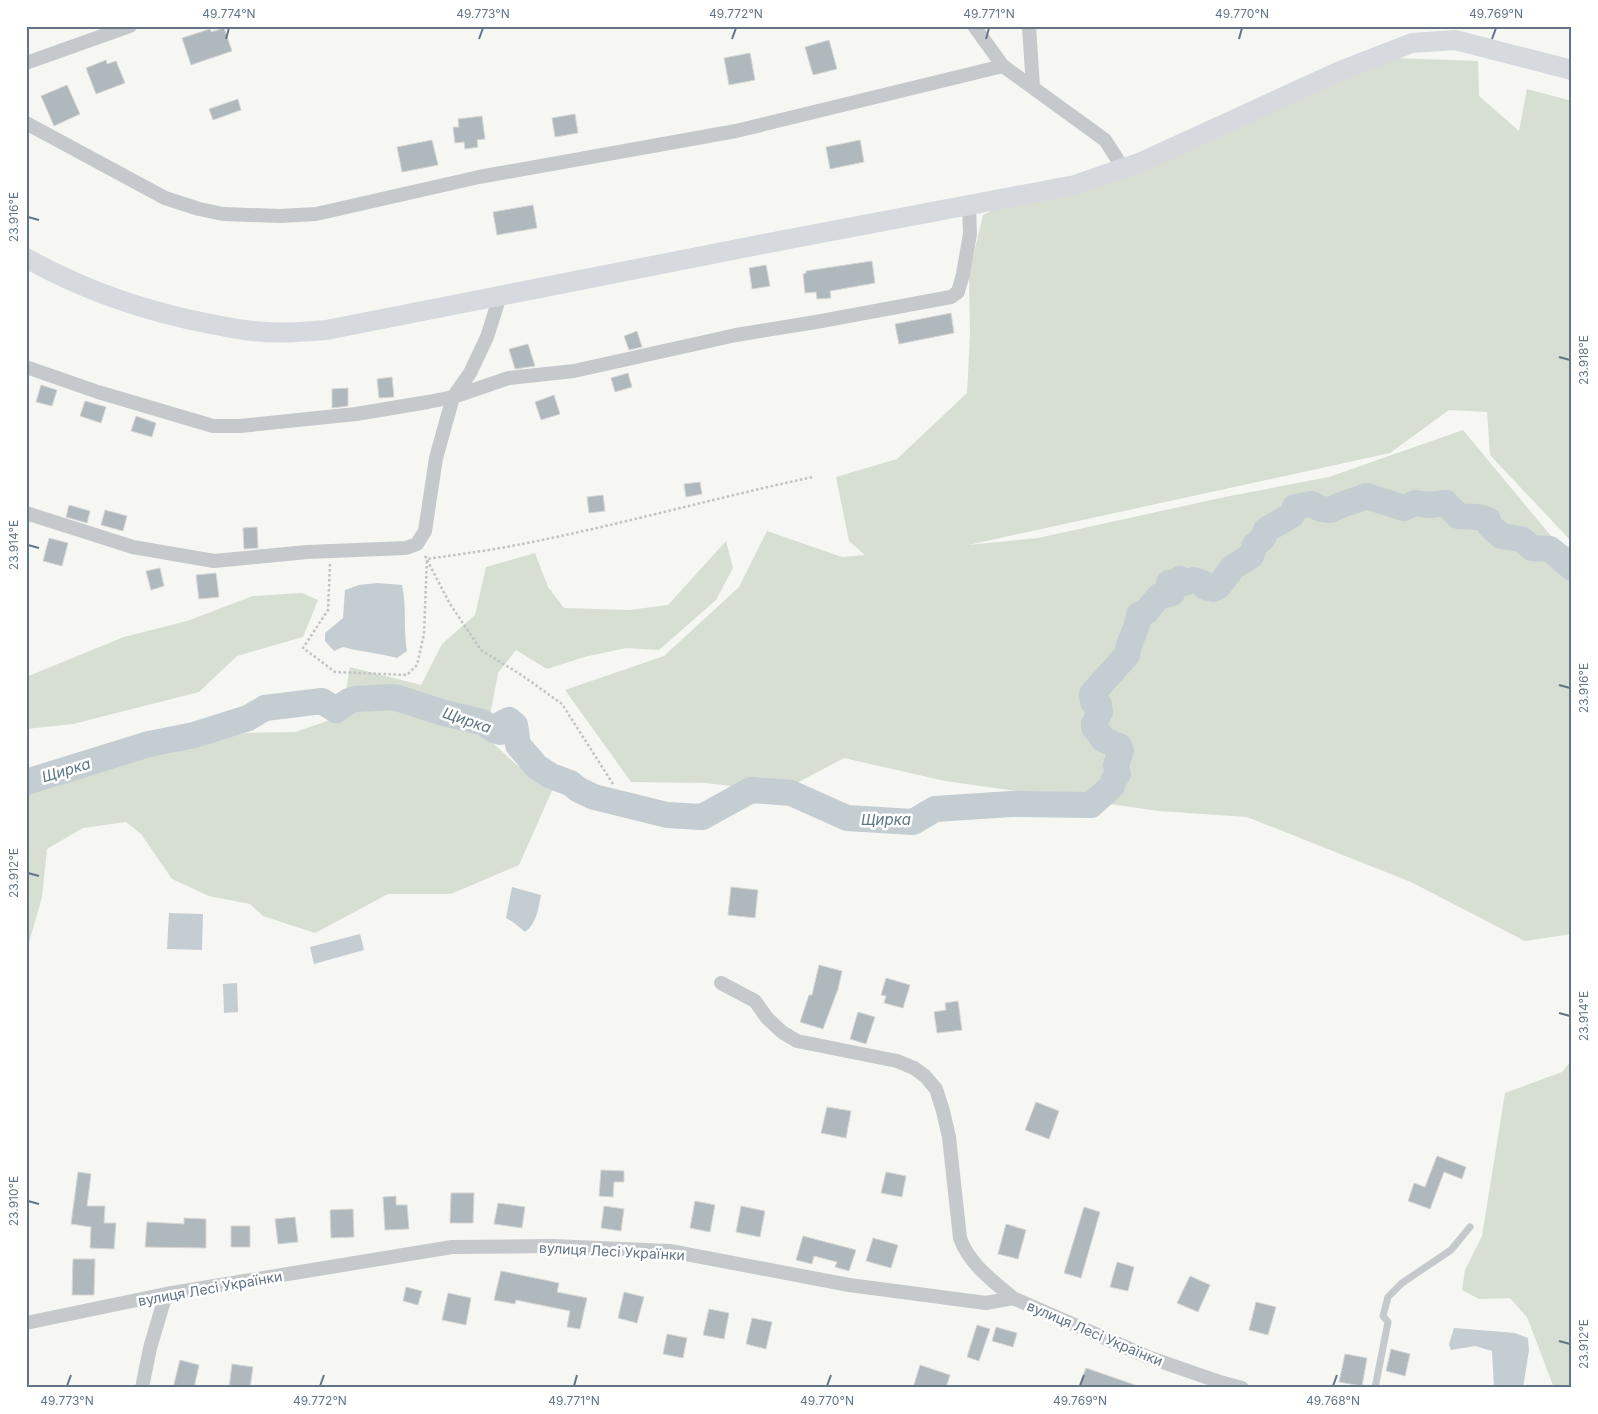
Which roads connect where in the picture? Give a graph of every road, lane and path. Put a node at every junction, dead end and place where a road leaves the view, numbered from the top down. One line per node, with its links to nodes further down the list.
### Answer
1 (130, 26): 4 (street)
2 (974, 26): 5 (street)
3 (1029, 26): 7 (street)
4 (26, 63)
5 (1003, 66): 7 (street); 8 (street)
6 (1572, 70): 9 (street)
7 (1033, 87): 9 (street)
8 (26, 123)
9 (1123, 168): 10 (street)
10 (969, 205): 12 (street); 14 (street)
11 (26, 258): 12 (street)
12 (500, 296): 14 (street)
13 (26, 367): 14 (street)
14 (453, 397): 17 (street)
15 (813, 477): 19 (path)
16 (26, 513): 18 (street)
17 (417, 544): 18 (street); 19 (path)
18 (327, 551): 19 (path)
19 (427, 559): 20 (path)
20 (613, 784)
21 (722, 983): 24 (street)
22 (1470, 1228): 28 (lane)
23 (166, 1294): 24 (street, вулиця Лесі Українки); 25 (street, вулиця Лесі Українки); 26 (street)
24 (1013, 1298): 27 (street, вулиця Лесі Українки)
25 (26, 1323)
26 (142, 1388)
27 (1242, 1388)
28 (1375, 1388)

